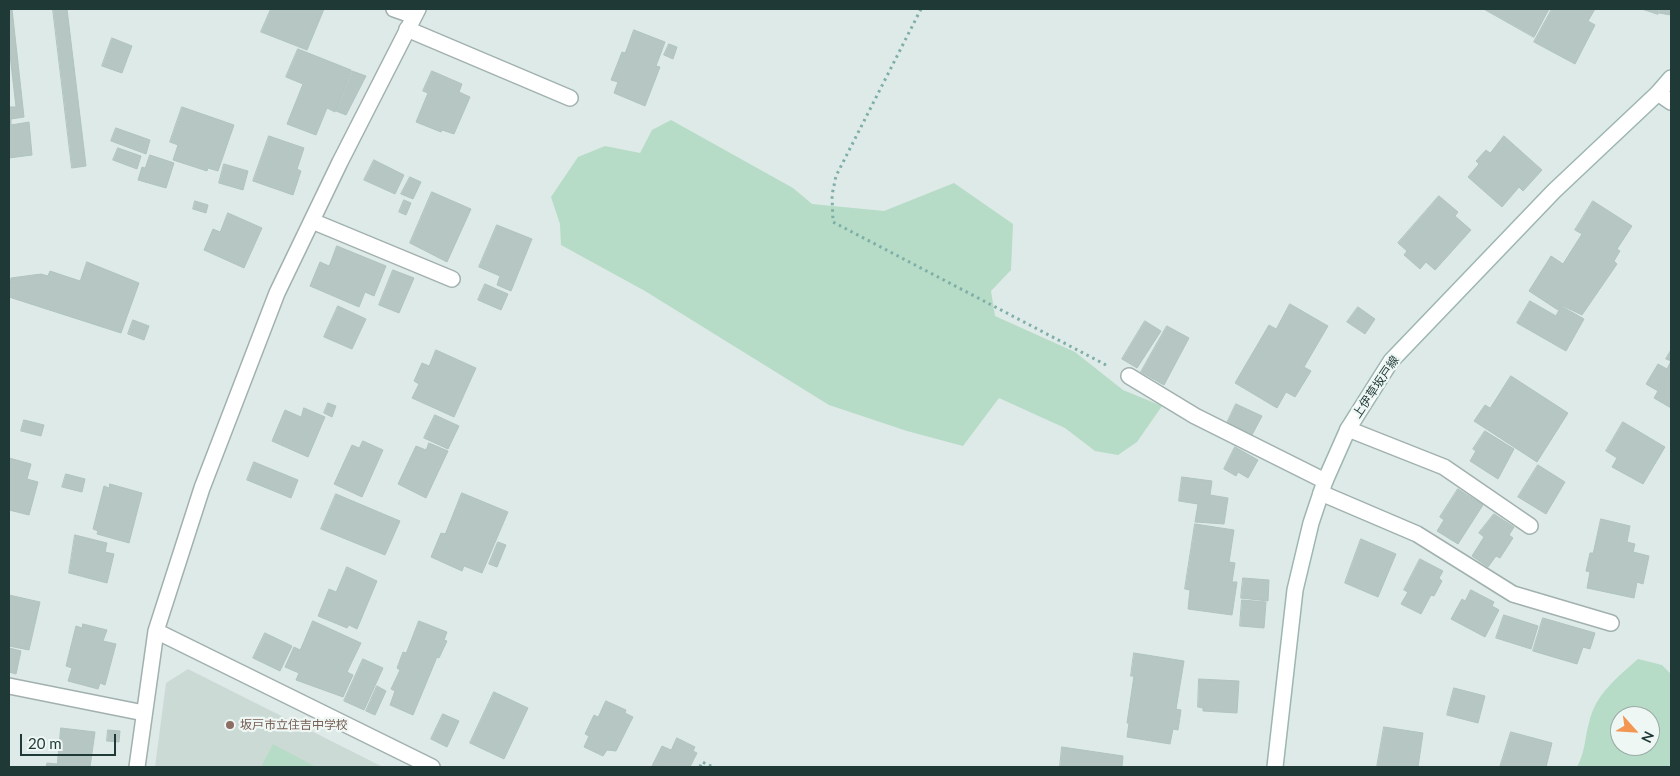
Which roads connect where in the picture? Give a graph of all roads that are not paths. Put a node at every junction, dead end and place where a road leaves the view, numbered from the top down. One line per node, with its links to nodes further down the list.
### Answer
1 (394, 9): 2 (street)
2 (413, 18): 5 (street); 7 (street)
3 (1671, 78): 4 (street, 上伊草坂戸線)
4 (1658, 93): 6 (street); 10 (street, 上伊草坂戸線)
5 (570, 98)
6 (1671, 102)
7 (312, 221): 8 (street); 14 (street)
8 (452, 279)
9 (1129, 376): 11 (street)
10 (1348, 429): 11 (street, 上伊草坂戸線); 12 (street)
11 (1323, 487): 13 (street); 19 (street, 上伊草坂戸線)
12 (1530, 526)
13 (1611, 623)
14 (156, 631): 16 (street); 18 (street)
15 (9, 686): 16 (street)
16 (144, 713): 17 (street)
17 (137, 767)
18 (432, 767)
19 (1274, 767)

